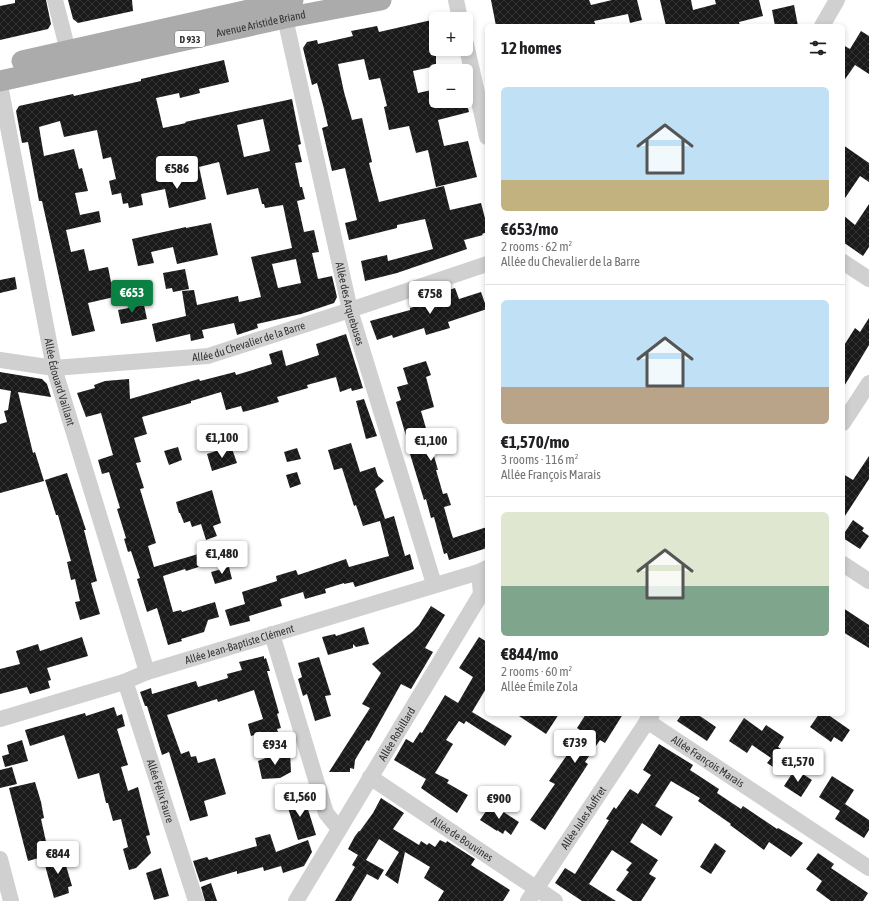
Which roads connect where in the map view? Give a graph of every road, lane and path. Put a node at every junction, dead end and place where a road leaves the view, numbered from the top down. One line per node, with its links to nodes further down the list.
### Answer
1 (55, 0): 8 (street)
2 (381, 0): 5 (main road, Avenue Aristide Briand / D 933)
3 (456, 0): 6 (street)
4 (837, 0): 7 (street)
5 (289, 9): 8 (main road, Avenue Aristide Briand / D 933); 11 (main road, Avenue Aristide Briand / D 933); 17 (street, Allée des Arquebuses)
6 (459, 12)
7 (823, 24)
8 (68, 51): 10 (main road, Avenue Aristide Briand / D 933)
9 (469, 56): 13 (street)
10 (0, 66)
11 (0, 81)
12 (0, 85): 19 (street, Allée Édouard Vaillant)
13 (485, 128)
14 (845, 263): 16 (street)
15 (485, 265): 17 (street, Allée du Chevalier de la Barre)
16 (869, 279)
17 (350, 310): 19 (street, Allée du Chevalier de la Barre); 25 (street, Allée des Arquebuses)
18 (0, 360): 19 (street, Allée du Chevalier de la Barre)
19 (54, 368): 27 (street, Allée Édouard Vaillant)
20 (869, 383): 21 (street)
21 (845, 420)
22 (845, 565): 24 (street)
23 (483, 570): 25 (street, Allée Jean-Baptiste Clément); 31 (street, Allée Robillard)
24 (869, 581)
25 (434, 584): 26 (street, Allée Jean-Baptiste Clément)
26 (272, 634): 27 (street, Allée Jean-Baptiste Clément); 32 (street)
27 (146, 672): 28 (street, Allée Jean-Baptiste Clément)
28 (124, 682): 30 (street, Allée Jean-Baptiste Clément); 37 (street, Allée Félix Faure)
29 (650, 717): 34 (street, Allée François Marais); 35 (street, Allée Jules Auffret)
30 (0, 719)
31 (370, 778): 32 (street, Allée Robillard); 35 (street, Allée de Bouvines)
32 (340, 829): 38 (street, Allée Robillard)
33 (0, 859): 36 (street)
34 (869, 868)
35 (532, 895): 39 (street, Allée de Bouvines)
36 (11, 901)
37 (196, 901)
38 (296, 901)
39 (555, 901)

